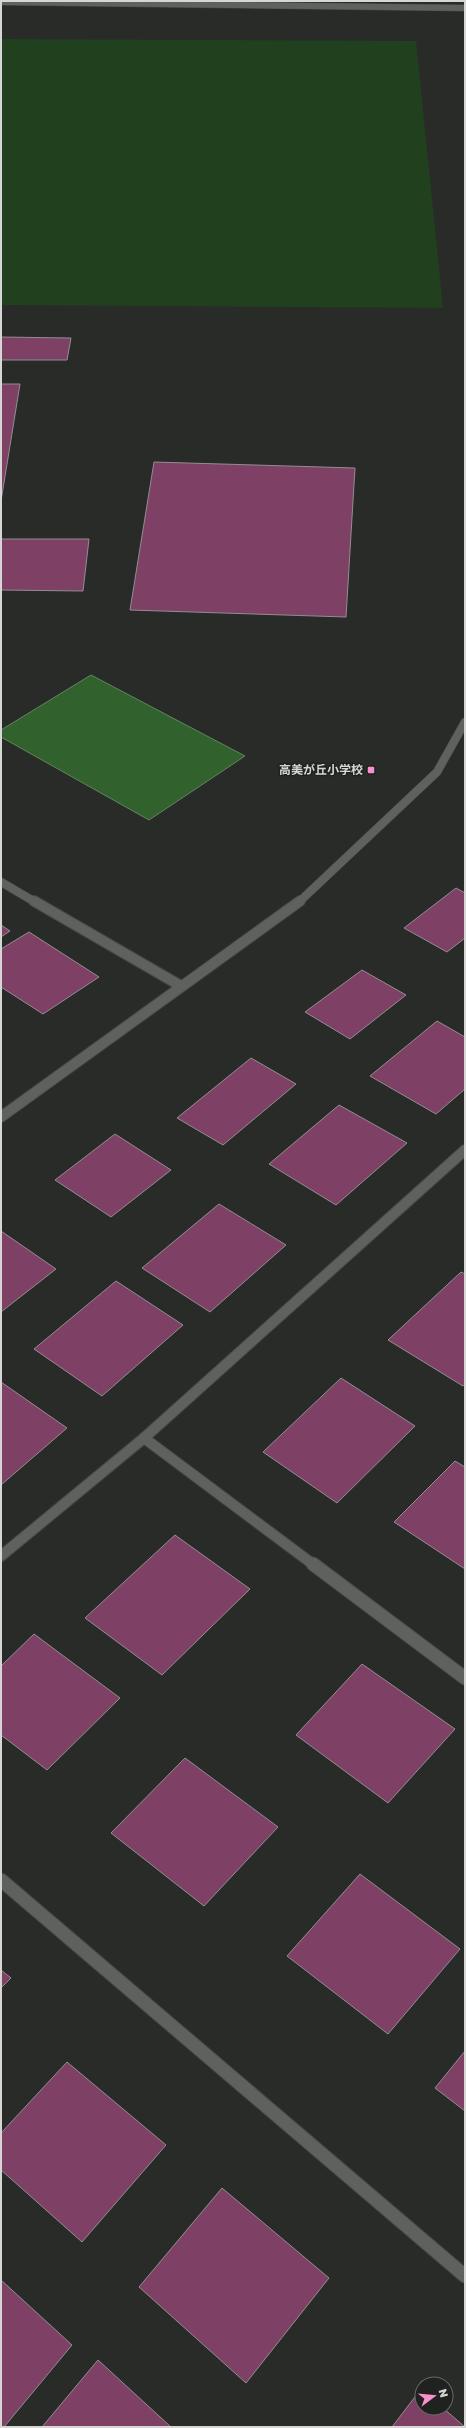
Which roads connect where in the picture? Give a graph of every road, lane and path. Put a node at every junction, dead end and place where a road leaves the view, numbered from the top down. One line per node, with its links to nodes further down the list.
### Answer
1 (1, 2): 2 (street)
2 (465, 8)
3 (465, 722): 5 (street)
4 (1, 882): 5 (street)
5 (181, 986): 6 (street)
6 (1, 1117)
7 (465, 1150): 8 (street)
8 (144, 1438): 9 (street); 10 (street)
9 (1, 1556)
10 (465, 1678)
11 (1, 1880): 12 (street)
12 (465, 2276)

